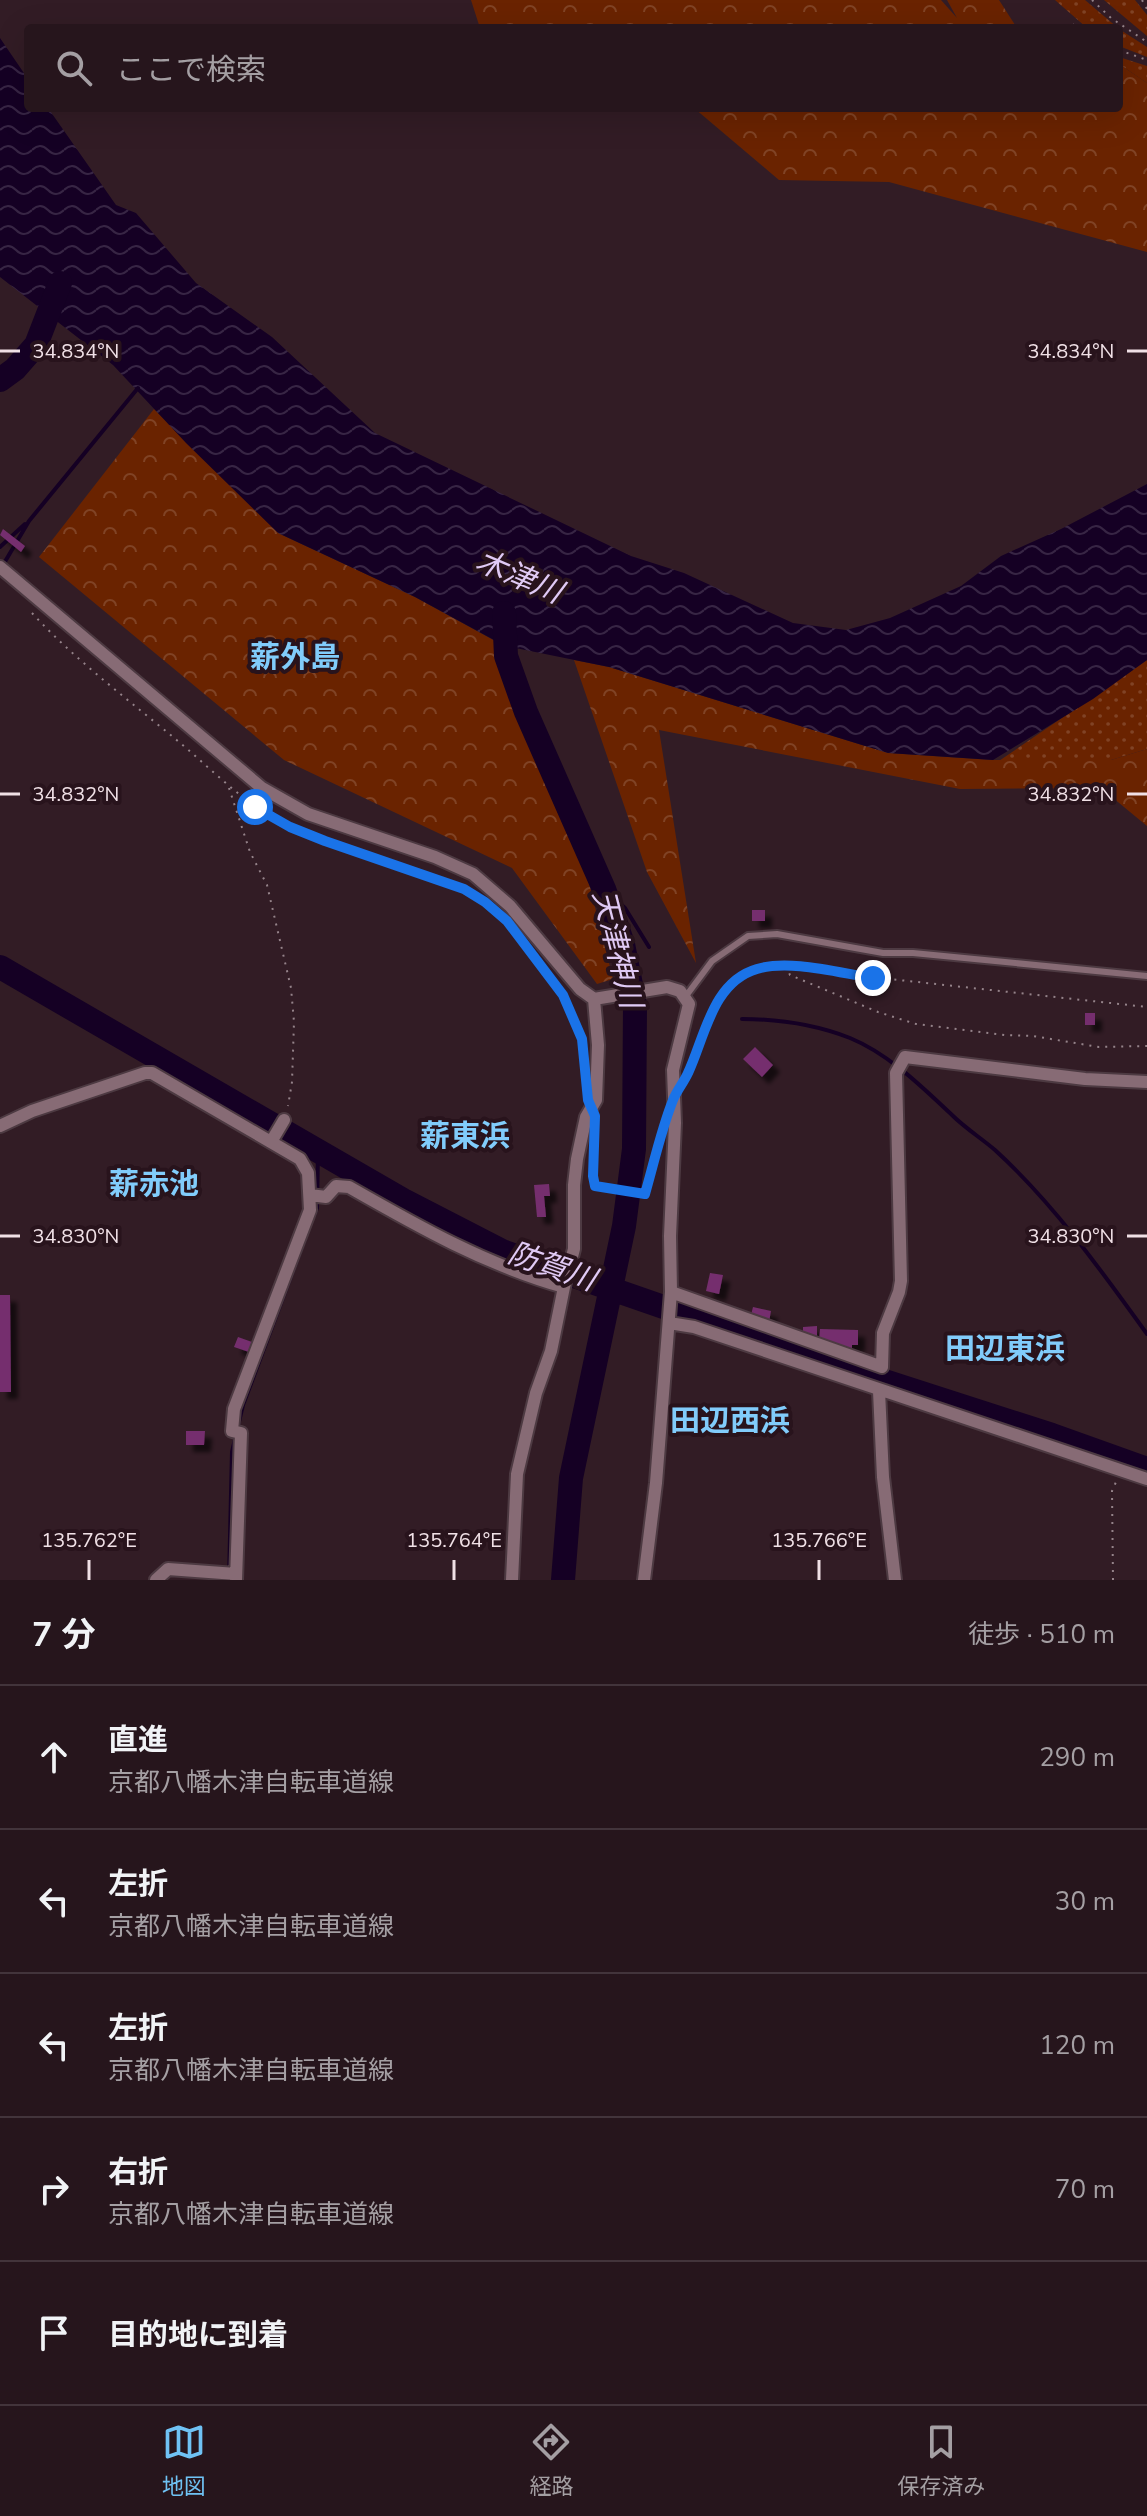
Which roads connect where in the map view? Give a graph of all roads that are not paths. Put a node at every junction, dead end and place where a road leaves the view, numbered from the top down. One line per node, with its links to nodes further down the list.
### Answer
1 (0, 567): 4 (street)
2 (1147, 976): 3 (lane)
3 (686, 996): 4 (street); 11 (street)
4 (594, 999): 10 (street)
5 (1147, 1082): 11 (street)
6 (284, 1120): 8 (street)
7 (0, 1126): 8 (street)
8 (272, 1139): 9 (street)
9 (310, 1195): 10 (street); 15 (street)
10 (564, 1287): 17 (street)
11 (671, 1292): 12 (street)
12 (669, 1323): 13 (street); 18 (street)
13 (879, 1391): 14 (street); 19 (street)
14 (1147, 1479)
15 (232, 1575): 16 (street)
16 (156, 1580)
17 (512, 1580)
18 (644, 1580)
19 (895, 1580)

